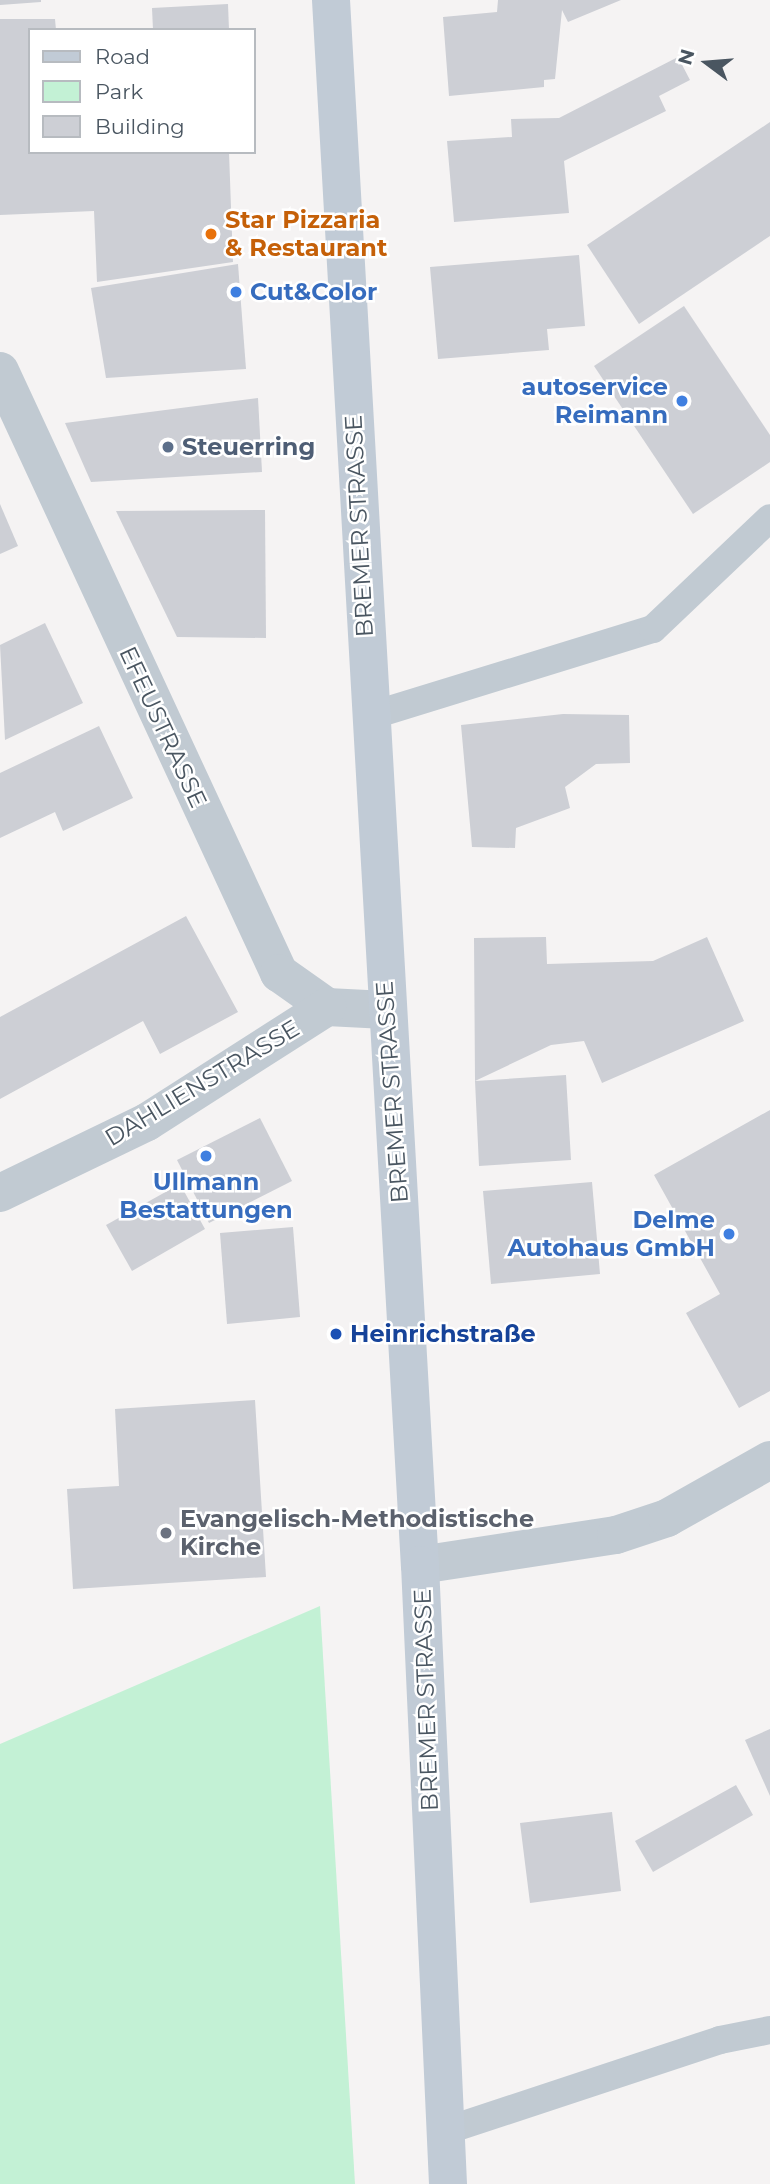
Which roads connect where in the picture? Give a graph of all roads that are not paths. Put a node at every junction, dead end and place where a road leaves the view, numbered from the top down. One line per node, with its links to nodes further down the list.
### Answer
1 (331, 0): 4 (main road, BREMER STRASSE)
2 (0, 371): 5 (street, EFEUSTRASSE)
3 (770, 518): 4 (lane)
4 (370, 716): 6 (main road, BREMER STRASSE)
5 (327, 1007): 6 (street); 7 (street, DAHLIENSTRASSE)
6 (386, 1010): 9 (main road, BREMER STRASSE)
7 (0, 1193)
8 (770, 1460): 9 (street)
9 (420, 1565): 11 (main road, BREMER STRASSE)
10 (770, 2030): 11 (lane)
11 (445, 2131): 12 (main road, BREMER STRASSE)
12 (447, 2184)

